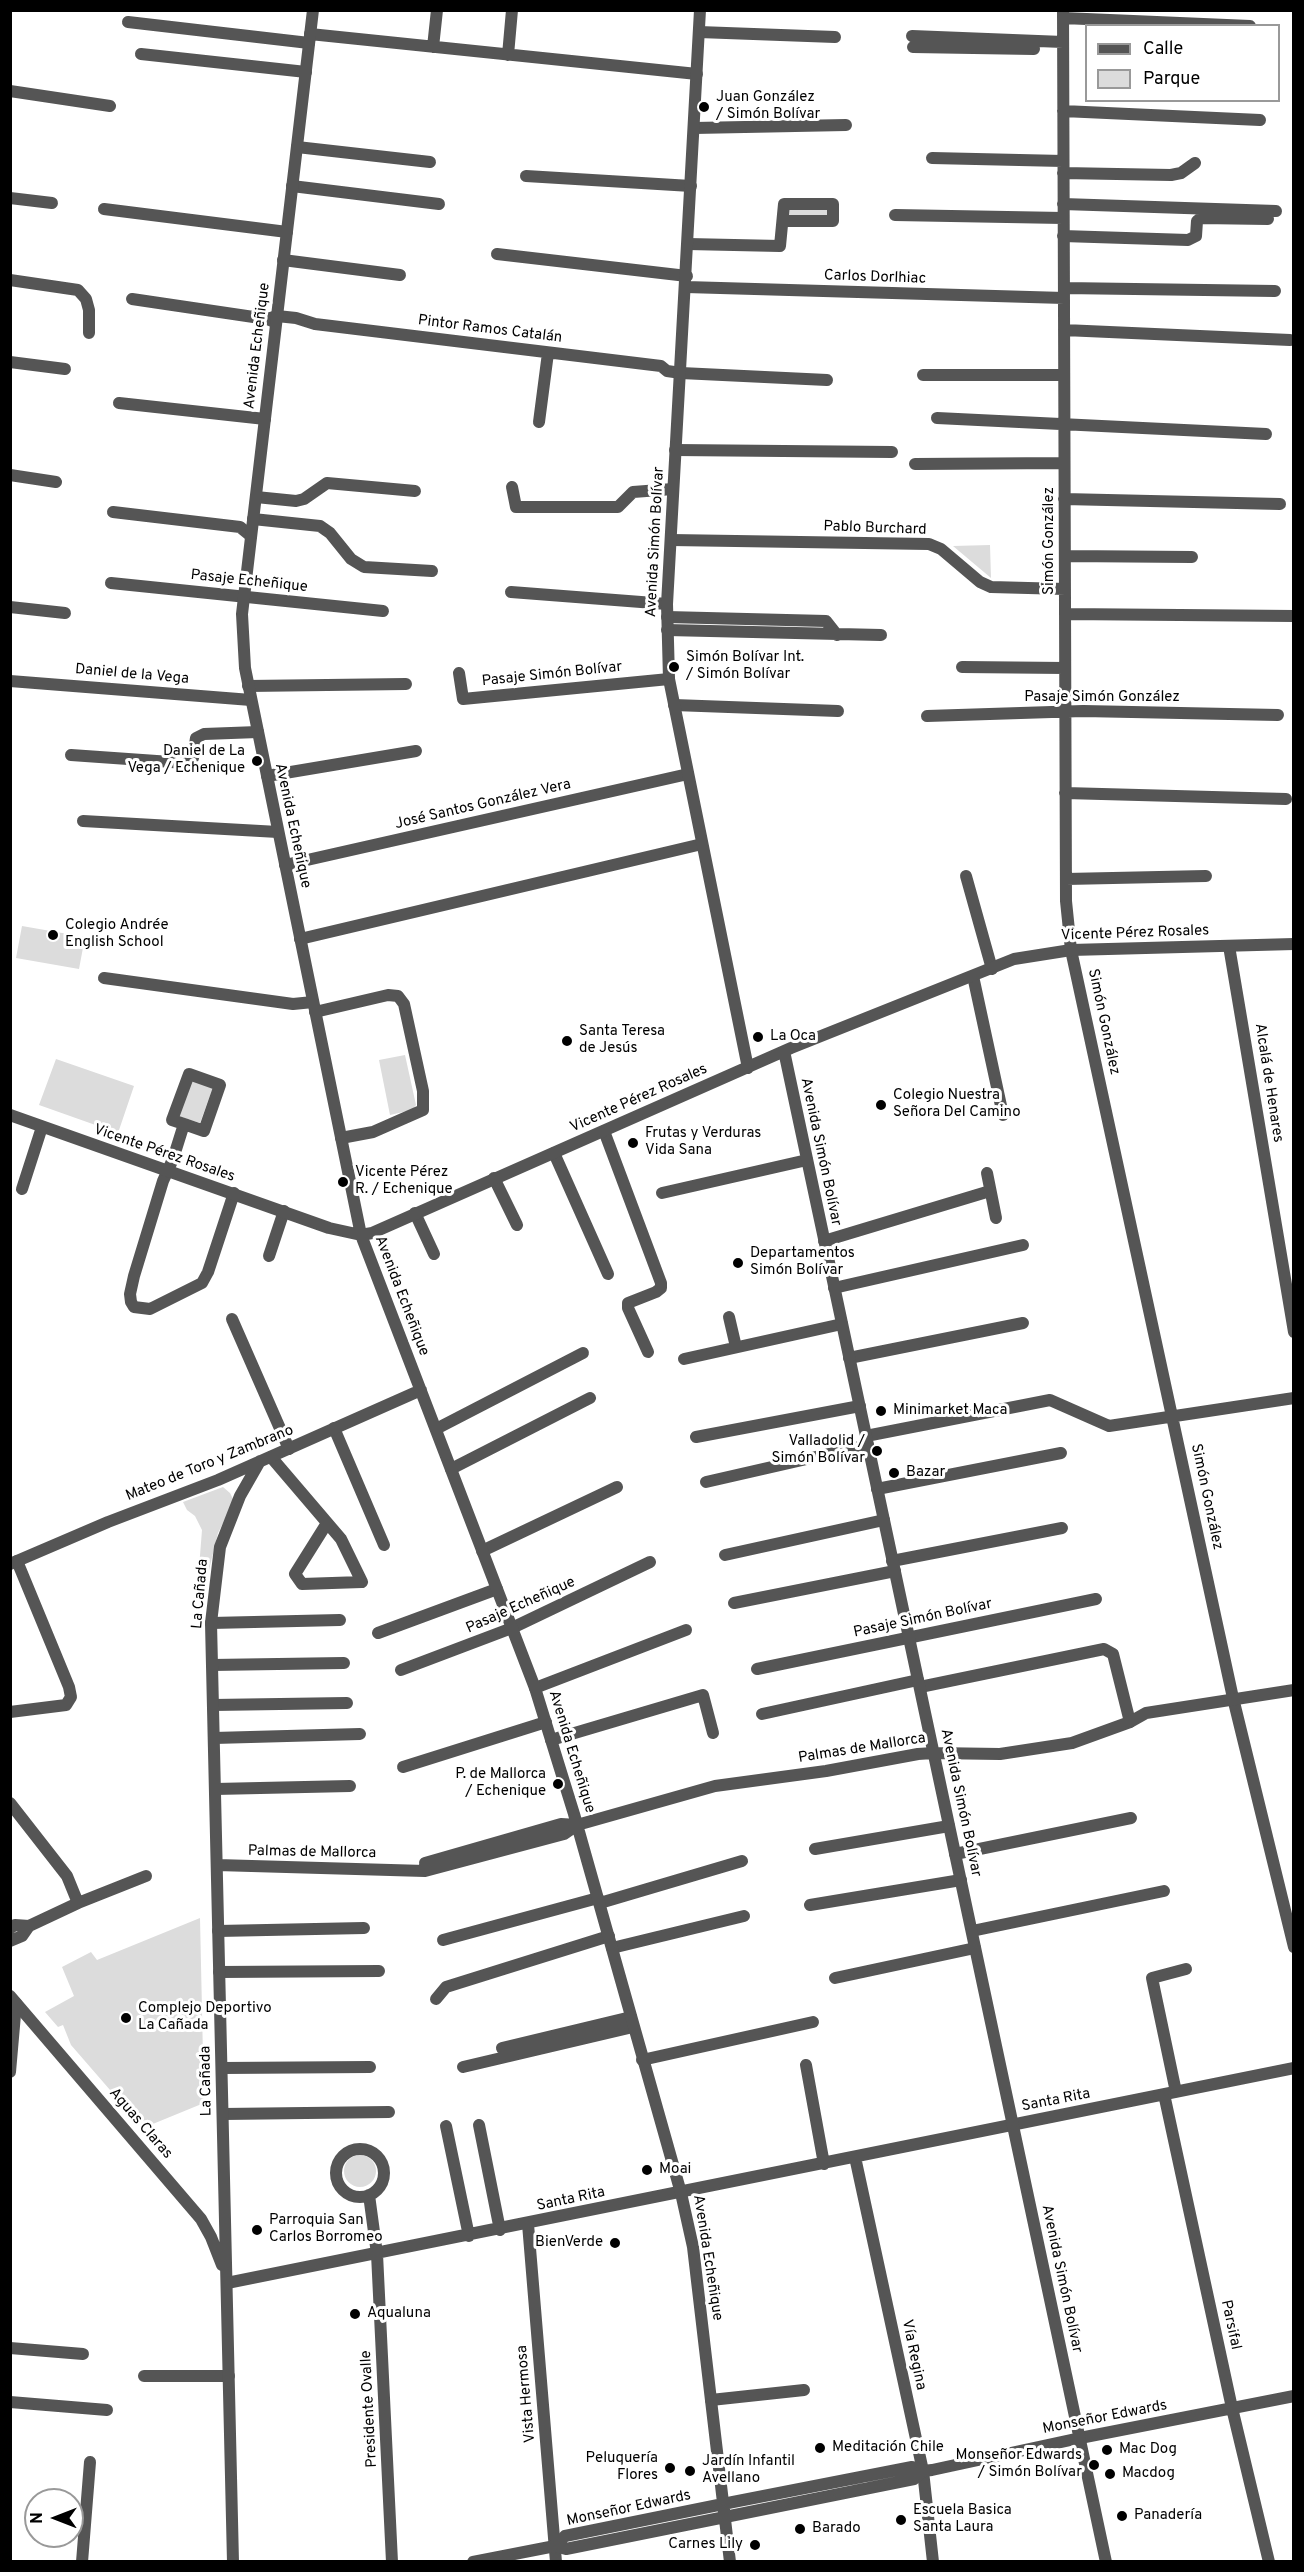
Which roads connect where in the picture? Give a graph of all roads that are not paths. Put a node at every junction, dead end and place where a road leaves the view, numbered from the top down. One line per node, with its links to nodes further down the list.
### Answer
1 (313, 10): 10 (street, Avenida Echeñique)
2 (437, 10): 13 (street)
3 (512, 10): 15 (street)
4 (700, 10): 8 (street, Avenida Simón Bolívar)
5 (1063, 14): 7 (street); 12 (street, Simón González)
6 (129, 22): 10 (street)
7 (1219, 24)
8 (699, 32): 9 (street); 17 (street, Avenida Simón Bolívar)
9 (835, 37)
10 (310, 38): 13 (street); 16 (street, Avenida Echeñique)
11 (912, 41): 12 (street)
12 (1063, 46): 20 (street, Simón González)
13 (433, 47): 15 (street)
14 (141, 54): 16 (street)
15 (508, 55): 17 (street)
16 (306, 72): 24 (street, Avenida Echeñique)
17 (697, 74): 23 (street, Avenida Simón Bolívar)
18 (10, 91): 19 (street)
19 (110, 106)
20 (1063, 111): 21 (street); 28 (street, Simón González)
21 (1260, 120)
22 (846, 125): 23 (street)
23 (694, 128): 31 (street, Avenida Simón Bolívar)
24 (297, 147): 26 (street); 30 (street, Avenida Echeñique)
25 (932, 158): 28 (street)
26 (430, 162)
27 (1195, 164): 28 (street)
28 (1063, 167): 35 (street, Simón González)
29 (526, 176): 31 (street)
30 (292, 186): 34 (street); 40 (street, Avenida Echeñique)
31 (691, 186): 42 (street, Avenida Simón Bolívar)
32 (10, 198): 33 (street)
33 (52, 203)
34 (439, 204)
35 (1063, 204): 38 (street, Simón González); 41 (street)
36 (104, 209): 40 (street)
37 (895, 215): 38 (street)
38 (1063, 218): 41 (street, Simón González)
39 (783, 221): 42 (street)
40 (287, 232): 44 (street, Avenida Echeñique)
41 (1063, 236): 49 (street, Simón González)
42 (688, 244): 47 (street, Avenida Simón Bolívar)
43 (497, 254): 47 (street)
44 (283, 260): 45 (street); 51 (street, Avenida Echeñique)
45 (400, 275)
46 (10, 280): 53 (street)
47 (686, 282): 49 (street, Carlos Dorlhiac); 57 (street, Avenida Simón Bolívar)
48 (1275, 291): 49 (street)
49 (1064, 293): 52 (street, Simón González)
50 (132, 299): 51 (street)
51 (273, 319): 55 (street, Pintor Ramos Catalán); 64 (street, Avenida Echeñique)
52 (1064, 330): 54 (street); 60 (street, Simón González)
53 (89, 333)
54 (1290, 340)
55 (548, 353): 57 (street, Pintor Ramos Catalán); 65 (street)
56 (10, 362): 58 (street)
57 (682, 367): 61 (street); 68 (street, Avenida Simón Bolívar)
58 (65, 369)
59 (923, 375): 60 (street)
60 (1064, 375): 66 (street, Simón González)
61 (827, 380)
62 (119, 403): 64 (street)
63 (937, 418): 66 (street)
64 (265, 419): 77 (street, Avenida Echeñique)
65 (539, 422)
66 (1064, 423): 67 (street); 70 (street, Simón González)
67 (1266, 434)
68 (675, 450): 69 (street); 75 (street, Avenida Simón Bolívar)
69 (892, 452)
70 (1064, 463): 71 (street); 78 (street, Simón González)
71 (915, 464)
72 (10, 475): 73 (street)
73 (56, 482)
74 (512, 487): 75 (street)
75 (673, 489): 84 (street, Avenida Simón Bolívar)
76 (415, 491): 77 (street)
77 (256, 497): 81 (street, Avenida Echeñique)
78 (1064, 500): 79 (street); 85 (street, Simón González)
79 (1280, 504)
80 (113, 512): 82 (street)
81 (253, 520): 82 (street); 83 (street, Avenida Echeñique); 87 (street)
82 (240, 527): 83 (street)
83 (251, 536): 91 (street, Avenida Echeñique)
84 (671, 540): 89 (street, Pablo Burchard); 97 (street, Avenida Simón Bolívar)
85 (1065, 556): 86 (street); 89 (street, Simón González)
86 (1192, 557)
87 (432, 571)
88 (111, 583): 91 (street, Pasaje Echeñique)
89 (1065, 589): 95 (street, Simón González)
90 (511, 592): 97 (street)
91 (244, 596): 93 (street, Pasaje Echeñique); 105 (street, Avenida Echeñique)
92 (10, 607): 94 (street)
93 (383, 611)
94 (65, 613)
95 (1065, 614): 96 (street); 100 (street, Simón González)
96 (1293, 616)
97 (667, 617): 98 (street); 102 (street, Avenida Simón Bolívar)
98 (881, 635)
99 (962, 667): 100 (street, Pasaje Simón González)
100 (1065, 668): 109 (street, Simón González)
101 (459, 673): 102 (street, Pasaje Simón Bolívar)
102 (669, 679): 107 (street, Avenida Simón Bolívar)
103 (10, 681): 106 (street, Daniel de la Vega)
104 (406, 684): 105 (street)
105 (248, 686): 106 (street, Avenida Echeñique)
106 (251, 700): 112 (street, Avenida Echeñique)
107 (674, 705): 108 (street); 115 (street, Avenida Simón Bolívar)
108 (838, 711)
109 (1065, 711): 110 (street, Pasaje Simón González); 111 (street, Pasaje Simón González); 117 (street, Simón González)
110 (1278, 715)
111 (927, 716)
112 (258, 732): 114 (street); 116 (street, Avenida Echeñique)
113 (416, 750): 116 (street)
114 (71, 755)
115 (688, 774): 121 (street, Avenida Simón Bolívar); 122 (street, José Santos González Vera)
116 (267, 776): 120 (street, Avenida Echeñique)
117 (1065, 793): 118 (street); 125 (street, Simón González)
118 (1286, 800)
119 (83, 821): 120 (street)
120 (278, 832): 122 (street, Avenida Echeñique)
121 (702, 844): 126 (street); 135 (street, Avenida Simón Bolívar)
122 (285, 865): 126 (street, Avenida Echeñique)
123 (966, 876): 130 (street)
124 (1206, 876): 125 (street)
125 (1066, 879): 129 (street, Simón González)
126 (300, 939): 133 (street, Avenida Echeñique)
127 (1293, 944): 128 (street, Vicente Pérez Rosales)
128 (1230, 946): 129 (street, Vicente Pérez Rosales); 166 (street, Alcalá de Henares)
129 (1071, 950): 130 (street, Vicente Pérez Rosales); 176 (street, Simón González)
130 (992, 969): 131 (street, Vicente Pérez Rosales)
131 (973, 976): 134 (street, Vicente Pérez Rosales); 136 (street)
132 (104, 978): 133 (street)
133 (314, 1007): 141 (street, Avenida Echeñique); 141 (street)
134 (784, 1052): 135 (street, Vicente Pérez Rosales); 143 (street, Avenida Simón Bolívar)
135 (748, 1068): 140 (street, Vicente Pérez Rosales)
136 (1003, 1114)
137 (10, 1115): 139 (street, Vicente Pérez Rosales)
138 (184, 1124): 138 (street); 144 (street)
139 (42, 1127): 144 (street, Vicente Pérez Rosales); 147 (street)
140 (604, 1131): 142 (street, Vicente Pérez Rosales); 168 (street)
141 (341, 1138): 155 (street, Avenida Echeñique)
142 (554, 1153): 146 (street, Vicente Pérez Rosales); 160 (street)
143 (807, 1160): 150 (street); 156 (street, Avenida Simón Bolívar)
144 (168, 1171): 149 (street, Vicente Pérez Rosales); 149 (street)
145 (987, 1173): 148 (street)
146 (494, 1178): 152 (street, Vicente Pérez Rosales); 154 (street)
147 (22, 1189)
148 (990, 1191): 153 (street); 156 (street)
149 (234, 1193): 151 (street, Vicente Pérez Rosales)
150 (662, 1193)
151 (284, 1211): 155 (street, Vicente Pérez Rosales); 159 (street)
152 (415, 1214): 155 (street, Vicente Pérez Rosales); 158 (street)
153 (996, 1218)
154 (517, 1225)
155 (361, 1235): 172 (street, Avenida Echeñique)
156 (824, 1241): 161 (street, Avenida Simón Bolívar)
157 (1023, 1245): 161 (street)
158 (434, 1254)
159 (269, 1256)
160 (608, 1274)
161 (834, 1288): 165 (street, Avenida Simón Bolívar)
162 (729, 1317): 167 (street)
163 (232, 1319): 181 (street)
164 (1023, 1323): 170 (street)
165 (842, 1324): 167 (street); 170 (street, Avenida Simón Bolívar)
166 (1293, 1332)
167 (736, 1347): 171 (street)
168 (648, 1352)
169 (583, 1353): 178 (street)
170 (849, 1358): 175 (street, Avenida Simón Bolívar)
171 (684, 1359)
172 (421, 1390): 177 (street, Mateo de Toro y Zambrano); 178 (street, Avenida Echeñique)
173 (590, 1398): 184 (street)
174 (1293, 1398): 176 (street)
175 (860, 1406): 179 (street); 180 (street, Avenida Simón Bolívar)
176 (1173, 1415): 180 (street); 215 (street, Simón González)
177 (334, 1428): 181 (street, Mateo de Toro y Zambrano); 193 (street)
178 (436, 1429): 184 (street, Avenida Echeñique)
179 (696, 1437)
180 (867, 1440): 186 (street); 188 (street, Avenida Simón Bolívar)
181 (289, 1449): 183 (street, Mateo de Toro y Zambrano)
182 (1061, 1453): 188 (street)
183 (265, 1459): 185 (street, Mateo de Toro y Zambrano); 189 (street, La Cañada); 191 (street)
184 (451, 1469): 194 (street, Avenida Echeñique)
185 (236, 1473): 189 (street); 197 (street, Mateo de Toro y Zambrano)
186 (706, 1482)
187 (617, 1487): 194 (street)
188 (877, 1489): 190 (street, Avenida Simón Bolívar)
189 (240, 1497): 203 (street, La Cañada)
190 (884, 1520): 195 (street); 198 (street, Avenida Simón Bolívar)
191 (327, 1523): 191 (street)
192 (1062, 1528): 198 (street)
193 (384, 1545)
194 (482, 1551): 199 (street, Avenida Echeñique)
195 (725, 1555)
196 (650, 1562): 204 (street, Pasaje Echeñique)
197 (14, 1563): 218 (street)
198 (894, 1566): 201 (street); 207 (street, Avenida Simón Bolívar)
199 (497, 1589): 204 (street, Avenida Echeñique); 206 (street, Pasaje Echeñique)
200 (1096, 1599): 207 (street, Pasaje Simón Bolívar)
201 (734, 1603)
202 (340, 1620): 203 (street)
203 (212, 1623): 209 (street, La Cañada)
204 (512, 1628): 211 (street, Pasaje Echeñique); 213 (street, Avenida Echeñique)
205 (686, 1630): 213 (street)
206 (378, 1633)
207 (909, 1637): 210 (street, Pasaje Simón Bolívar); 212 (street, Avenida Simón Bolívar)
208 (344, 1663): 209 (street)
209 (212, 1665): 217 (street, La Cañada)
210 (757, 1669)
211 (401, 1670)
212 (919, 1683): 219 (street); 221 (street); 226 (street, Avenida Simón Bolívar)
213 (535, 1688): 220 (street, Avenida Echeñique)
214 (1293, 1690): 215 (street, Palmas de Mallorca)
215 (1233, 1698): 221 (street, Palmas de Mallorca); 253 (street, Simón González)
216 (347, 1703): 217 (street)
217 (213, 1705): 224 (street, La Cañada)
218 (10, 1712)
219 (762, 1714)
220 (546, 1722): 225 (street, Avenida Echeñique); 227 (street)
221 (1130, 1722): 226 (street, Palmas de Mallorca)
222 (713, 1733): 225 (street)
223 (360, 1734): 224 (street)
224 (214, 1738): 229 (street, La Cañada)
225 (551, 1740): 232 (street, Avenida Echeñique)
226 (933, 1752): 232 (street, Palmas de Mallorca); 233 (street, Avenida Simón Bolívar)
227 (403, 1767)
228 (350, 1786): 229 (street)
229 (215, 1789): 237 (street, La Cañada)
230 (10, 1803): 242 (street)
231 (1131, 1818): 235 (street)
232 (577, 1825): 237 (street, Palmas de Mallorca); 241 (street, Avenida Echeñique)
233 (949, 1826): 234 (street); 235 (street, Avenida Simón Bolívar)
234 (814, 1849)
235 (955, 1854): 239 (street, Avenida Simón Bolívar)
236 (742, 1861): 241 (street)
237 (217, 1865): 248 (street, La Cañada)
238 (146, 1876): 242 (street)
239 (961, 1880): 243 (street); 249 (street, Avenida Simón Bolívar)
240 (1164, 1891): 249 (street)
241 (599, 1900): 250 (street); 252 (street, Avenida Echeñique)
242 (78, 1903): 245 (street)
243 (810, 1905)
244 (744, 1916): 252 (street)
245 (32, 1924): 246 (street); 251 (street)
246 (10, 1928)
247 (364, 1928): 248 (street)
248 (218, 1931): 257 (street, La Cañada)
249 (972, 1931): 254 (street, Avenida Simón Bolívar)
250 (443, 1940)
251 (10, 1941)
252 (611, 1942): 259 (street); 261 (street, Avenida Echeñique)
253 (1293, 1947)
254 (975, 1948): 258 (street); 276 (street, Avenida Simón Bolívar)
255 (1186, 1969): 272 (street, Parsifal)
256 (379, 1971): 257 (street)
257 (219, 1972): 269 (street, La Cañada)
258 (835, 1978)
259 (436, 1999)
260 (13, 2000): 263 (street); 283 (street, Aguas Claras)
261 (632, 2022): 264 (street); 265 (street, Avenida Echeñique); 268 (street)
262 (813, 2022): 265 (street)
263 (12, 2030): 271 (street)
264 (502, 2048)
265 (642, 2060): 280 (street, Avenida Echeñique)
266 (806, 2065): 279 (street)
267 (370, 2067): 269 (street)
268 (463, 2067)
269 (222, 2068): 274 (street, La Cañada)
270 (1293, 2068): 272 (street, Santa Rita)
271 (10, 2072)
272 (1170, 2093): 276 (street, Santa Rita); 297 (street, Parsifal)
273 (389, 2112): 274 (street)
274 (223, 2114): 282 (street, La Cañada)
275 (479, 2125): 285 (street)
276 (1013, 2125): 278 (street, Santa Rita); 299 (street, Avenida Simón Bolívar)
277 (446, 2126): 286 (street)
278 (855, 2157): 279 (street, Santa Rita); 301 (street, Vía Regina)
279 (824, 2164): 280 (street, Santa Rita)
280 (681, 2193): 284 (street, Santa Rita); 295 (street, Avenida Echeñique)
281 (369, 2195): 281 (street); 287 (street, Presidente Ovalle)
282 (225, 2207): 283 (street); 288 (street, La Cañada)
283 (201, 2219): 288 (street, Aguas Claras)
284 (528, 2224): 285 (street, Santa Rita); 303 (street, Vista Hermosa)
285 (500, 2230): 286 (street, Santa Rita)
286 (469, 2236): 287 (street, Santa Rita)
287 (377, 2254): 288 (street, Santa Rita); 306 (street, Presidente Ovalle)
288 (227, 2283): 292 (street, La Cañada)
289 (10, 2348): 290 (street)
290 (83, 2354)
291 (144, 2376): 292 (street)
292 (229, 2376): 305 (street, La Cañada)
293 (804, 2390): 295 (street)
294 (1293, 2396): 297 (street, Monseñor Edwards)
295 (711, 2400): 302 (street, Avenida Echeñique)
296 (10, 2402): 298 (street)
297 (1232, 2408): 299 (street, Monseñor Edwards); 312 (street, Parsifal)
298 (107, 2410)
299 (1080, 2438): 301 (street, Monseñor Edwards); 311 (street, Avenida Simón Bolívar)
300 (90, 2462): 304 (street)
301 (923, 2471): 302 (street, Monseñor Edwards); 310 (street, Vía Regina)
302 (724, 2510): 303 (street, Monseñor Edwards); 309 (street, Avenida Echeñique)
303 (555, 2546): 307 (street, Monseñor Edwards); 308 (street, Vista Hermosa)
304 (82, 2562)
305 (233, 2562)
306 (392, 2562)
307 (473, 2562)
308 (556, 2562)
309 (730, 2562)
310 (933, 2562)
311 (1106, 2562)
312 (1269, 2562)

